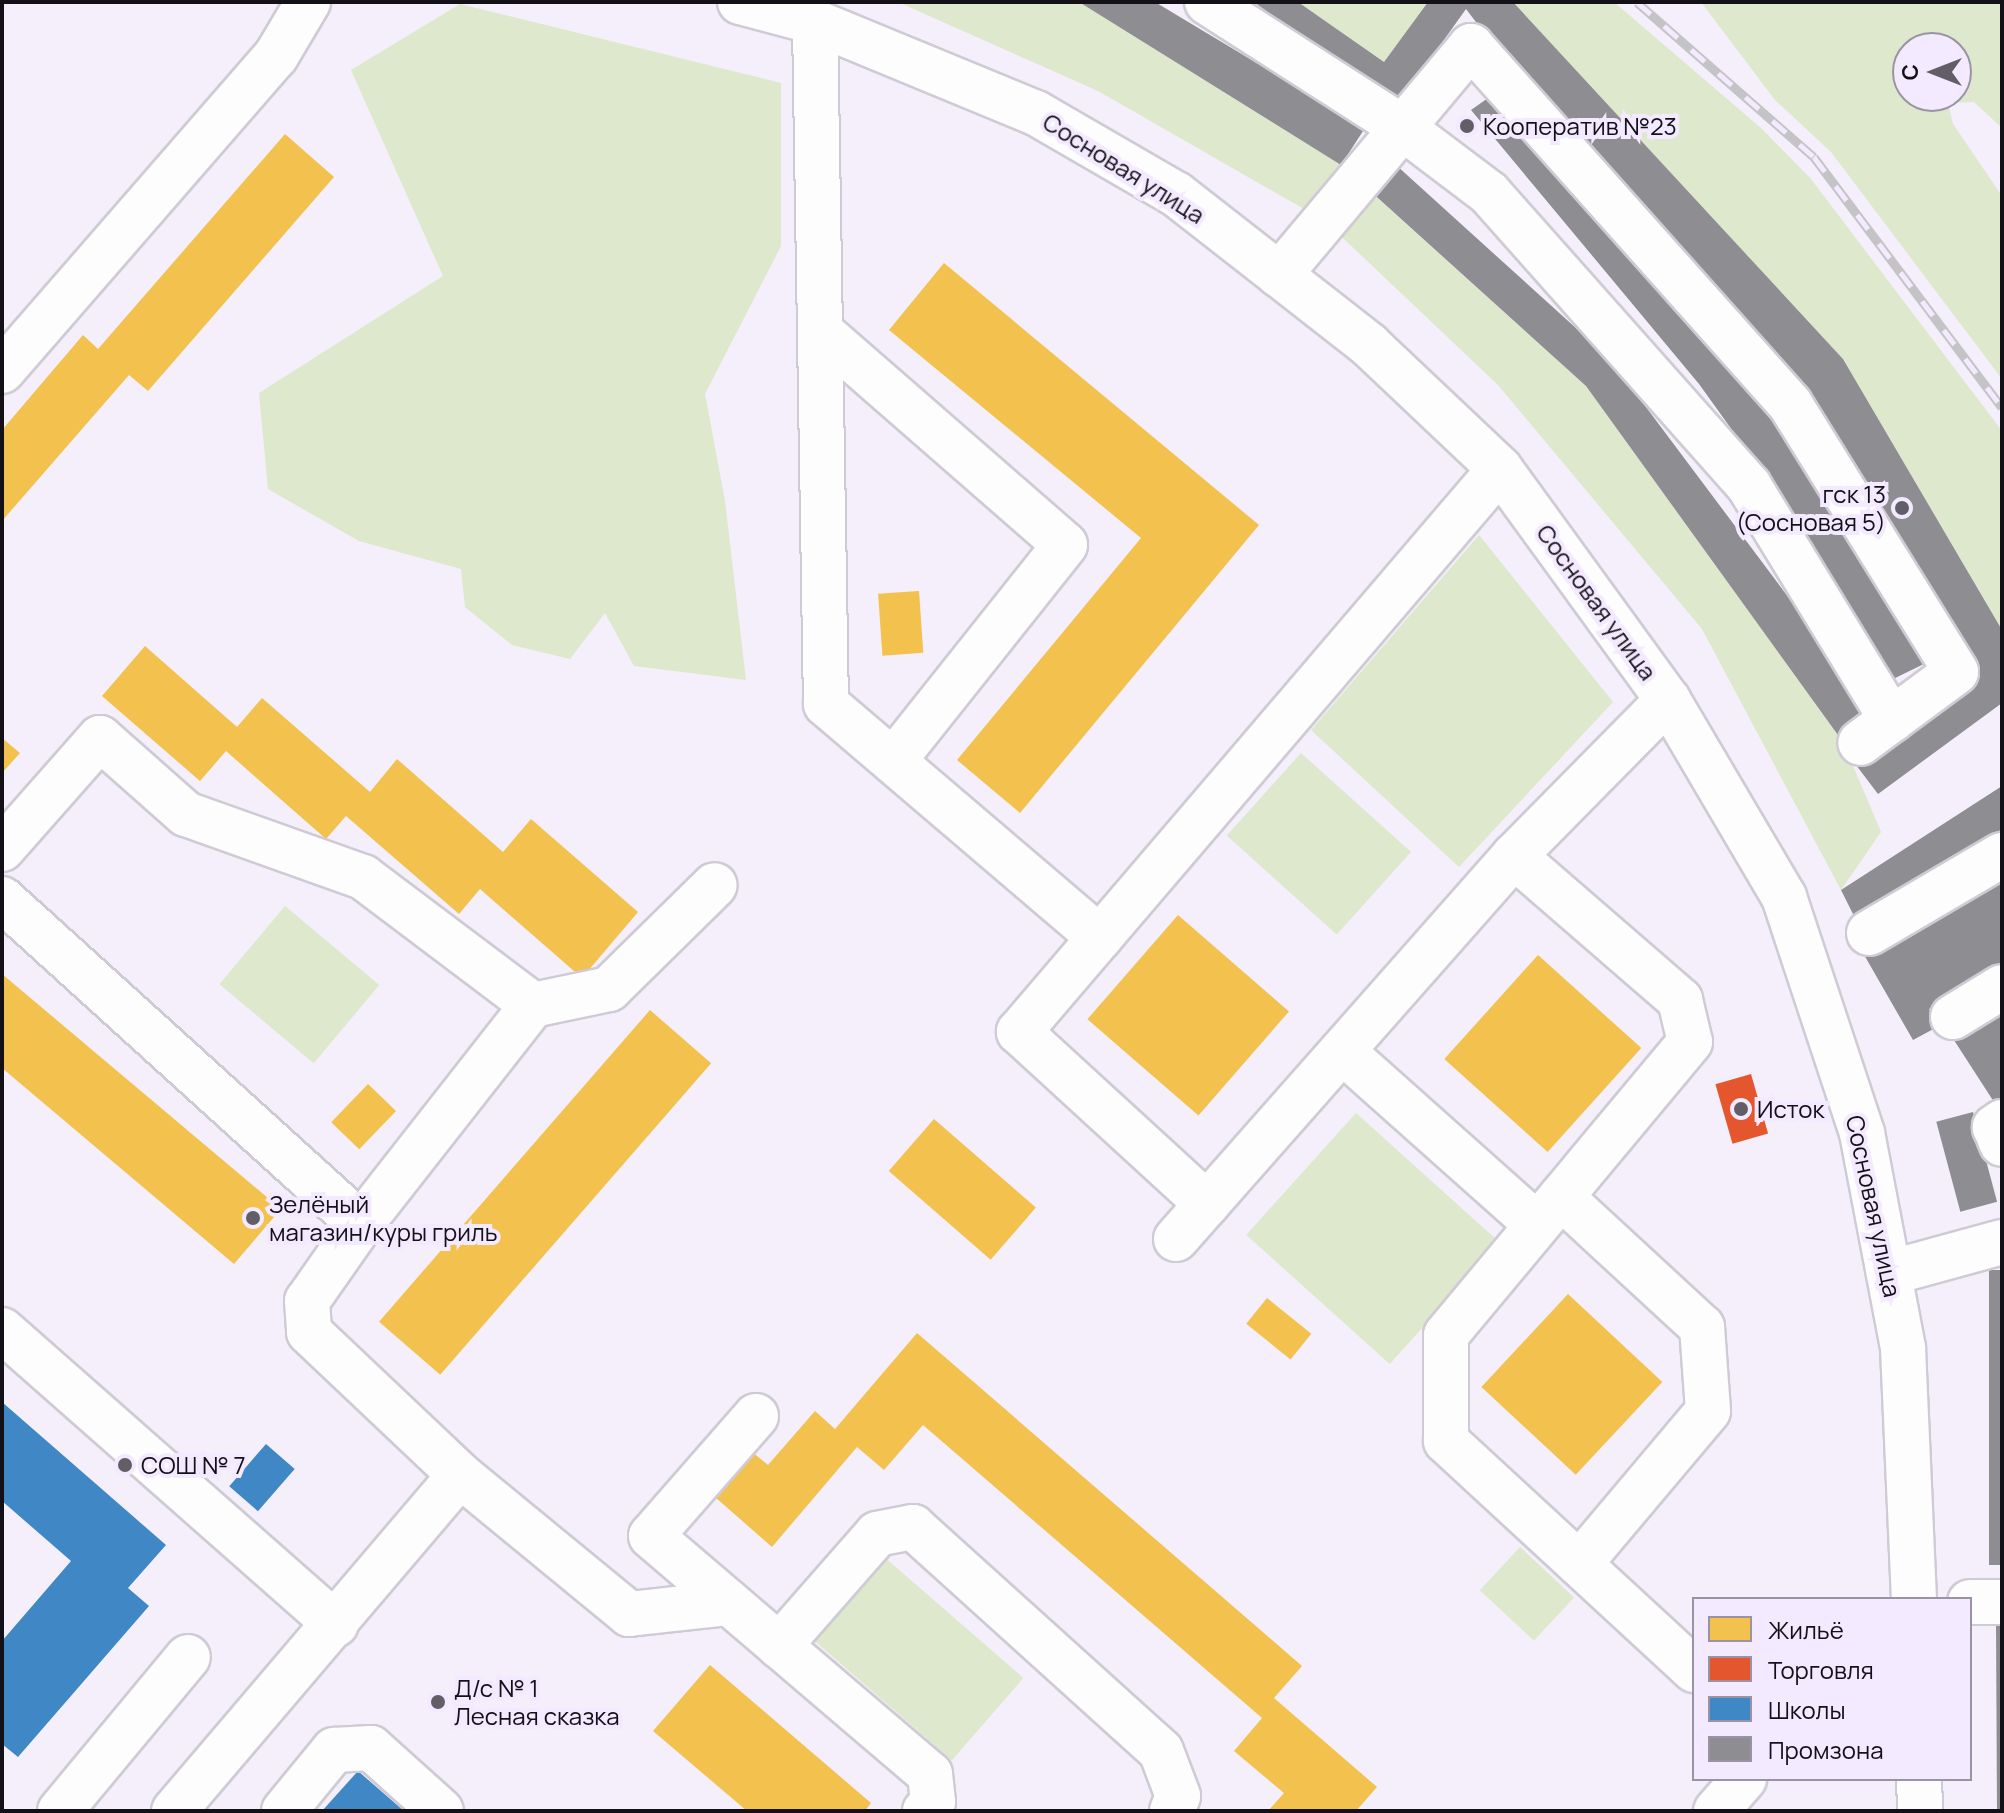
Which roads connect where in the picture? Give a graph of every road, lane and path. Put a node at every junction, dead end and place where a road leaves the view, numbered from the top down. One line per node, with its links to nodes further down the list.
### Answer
1 (308, 2): 8 (street)
2 (740, 2): 4 (street, Сосновая улица)
3 (1207, 2): 5 (street)
4 (815, 22): 6 (street, Сосновая улица); 7 (street)
5 (1403, 128): 5 (street); 6 (street)
6 (1279, 275): 9 (street, Сосновая улица)
7 (820, 331): 11 (street); 11 (street)
8 (2, 371)
9 (1500, 469): 10 (street, Сосновая улица); 18 (street)
10 (1668, 700): 14 (street); 30 (street, Сосновая улица)
11 (893, 761): 18 (street)
12 (2, 849): 20 (street)
13 (2002, 855): 17 (street)
14 (1514, 856): 22 (street); 26 (street)
15 (715, 885): 20 (street)
16 (2, 899): 27 (street)
17 (1869, 933)
18 (1100, 938): 25 (street)
19 (2002, 987): 21 (street)
20 (533, 1005): 27 (street)
21 (1953, 1017)
22 (1342, 1051): 25 (street); 26 (street)
23 (2002, 1122): 24 (street)
24 (2002, 1144)
25 (1207, 1204): 28 (street)
26 (1549, 1211): 34 (street); 34 (street)
27 (361, 1224): 33 (street)
28 (1176, 1239)
29 (2002, 1242): 30 (street)
30 (1889, 1273): 35 (street, Сосновая улица)
31 (2, 1330): 39 (street)
32 (756, 1416): 38 (street)
33 (460, 1475): 38 (street); 39 (street)
34 (1579, 1564): 42 (street)
35 (1914, 1597)
36 (1972, 1602): 37 (street)
37 (2002, 1602)
38 (729, 1603): 40 (street)
39 (336, 1624): 46 (street)
40 (779, 1646): 49 (street); 50 (street)
41 (188, 1657): 45 (street)
42 (1692, 1668)
43 (1742, 1781): 51 (street)
44 (1919, 1781): 52 (street)
45 (60, 1811)
46 (174, 1811)
47 (284, 1811): 48 (street)
48 (441, 1811)
49 (925, 1811)
50 (1172, 1811)
51 (1716, 1811)
52 (1920, 1811)

